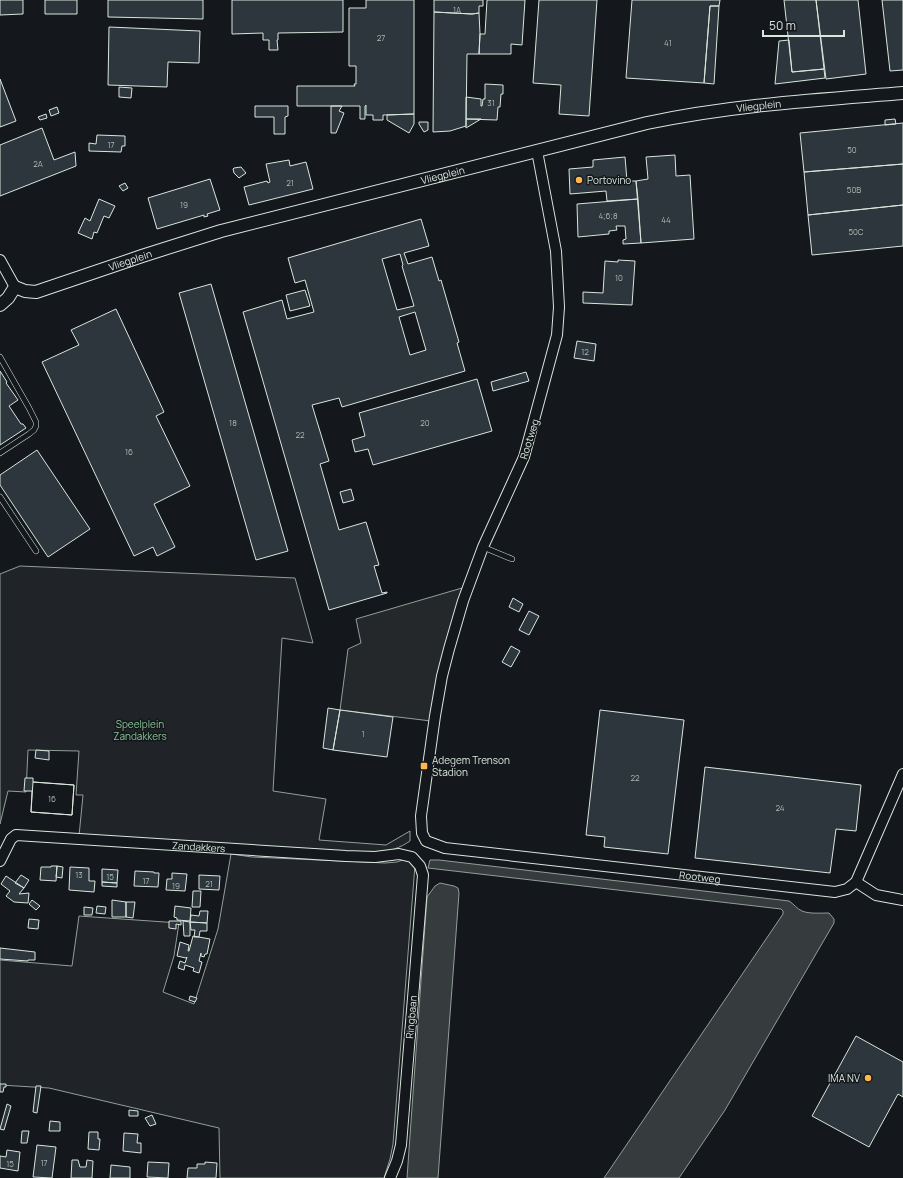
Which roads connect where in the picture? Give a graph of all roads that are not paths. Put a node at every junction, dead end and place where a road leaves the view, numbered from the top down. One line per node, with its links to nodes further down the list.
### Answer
1 (903, 93): 2 (street, Vliegplein)
2 (537, 151): 4 (street, Vliegplein); 9 (street, Rootweg)
3 (0, 260): 4 (street)
4 (15, 287): 5 (street)
5 (0, 305)
6 (0, 357): 7 (lane)
7 (0, 454)
8 (0, 497): 10 (lane)
9 (483, 547): 11 (lane); 15 (street, Rootweg)
10 (36, 550)
11 (512, 559)
12 (903, 774): 15 (street)
13 (412, 857): 14 (street, Zandakkers); 17 (street, Ringbaan)
14 (0, 860)
15 (856, 882): 16 (street)
16 (903, 900)
17 (390, 1178)

